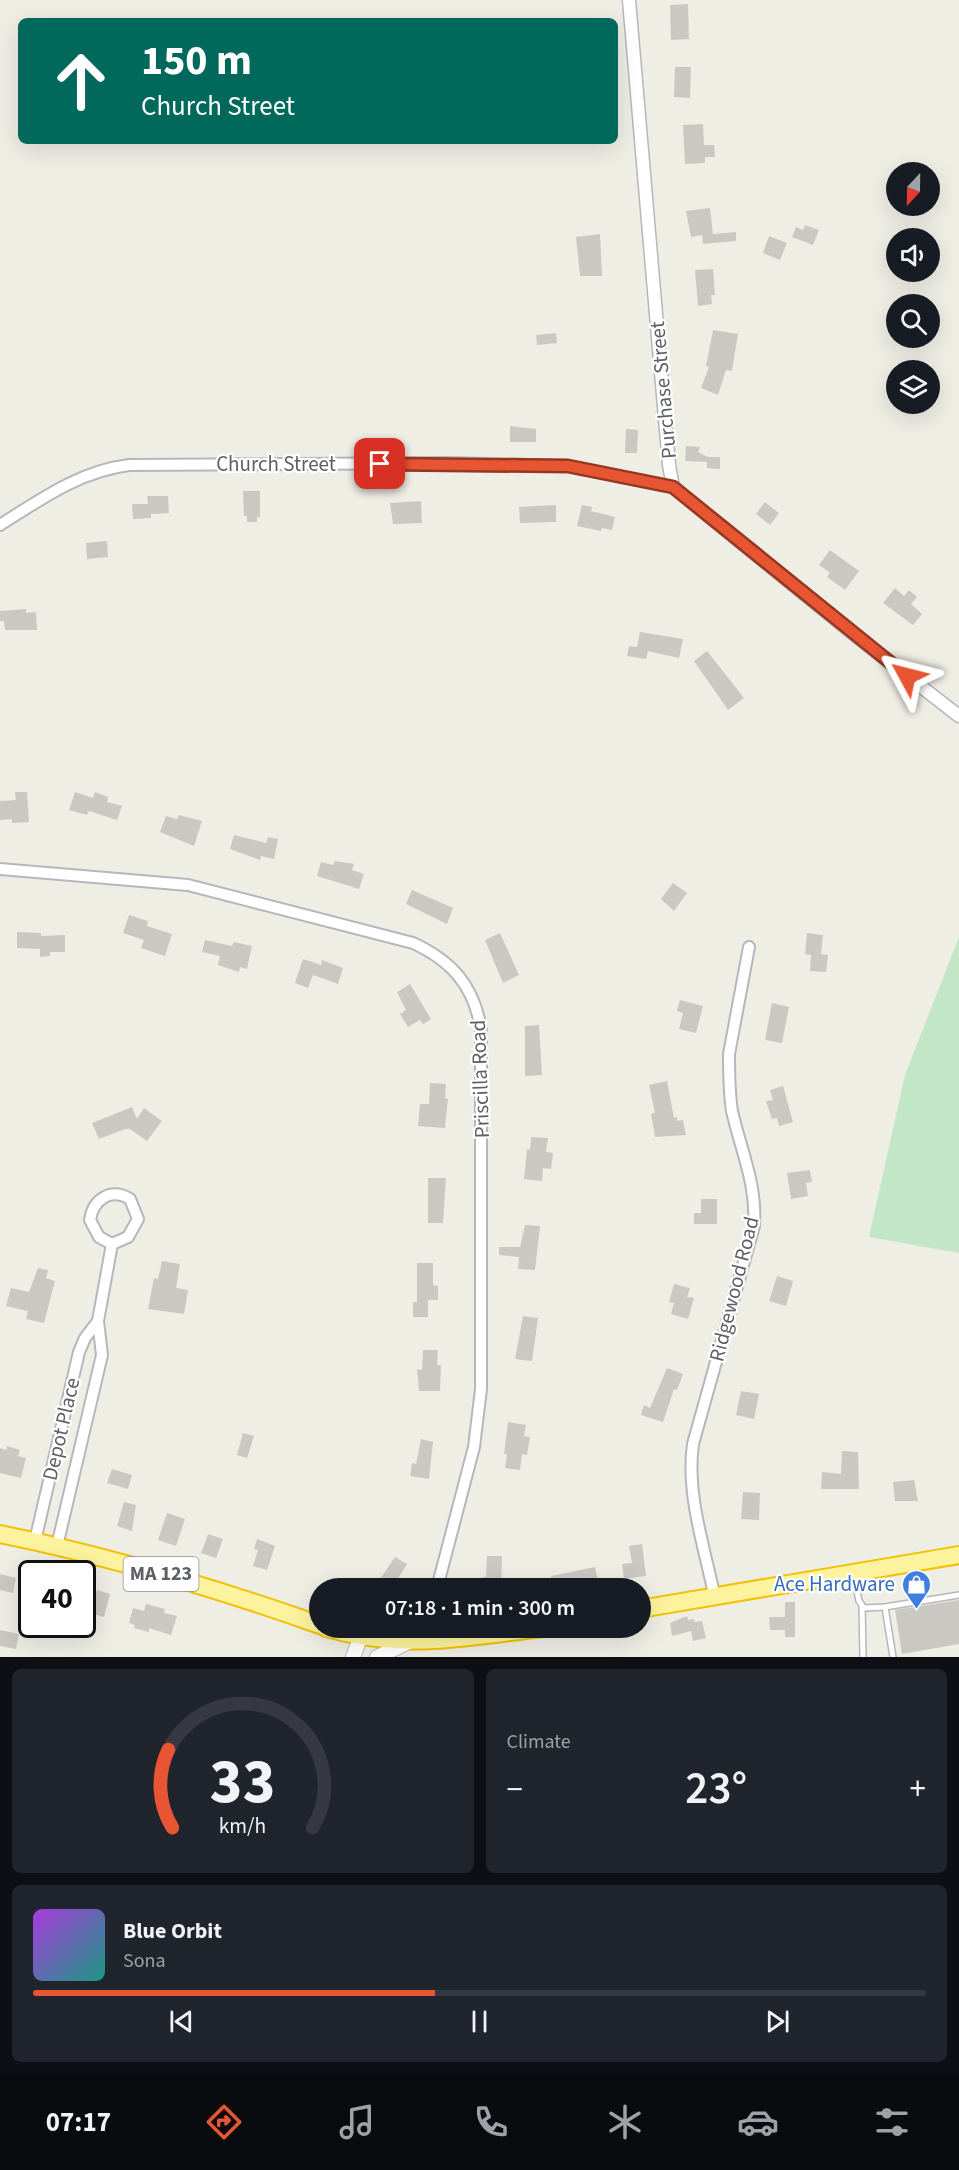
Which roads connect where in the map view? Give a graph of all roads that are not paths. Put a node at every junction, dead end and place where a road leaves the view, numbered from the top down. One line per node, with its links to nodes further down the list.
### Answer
1 (629, 0): 2 (street, Purchase Street)
2 (673, 487): 3 (street, Church Street); 4 (street, Purchase Street)
3 (0, 525)
4 (959, 716)
5 (0, 869): 14 (street, Priscilla Road)
6 (749, 947): 15 (street, Ridgewood Road)
7 (112, 1244): 7 (street); 8 (street, Depot Place)
8 (98, 1321): 10 (street, Depot Place); 11 (street, Depot Place)
9 (0, 1534): 10 (highway, MA 123)
10 (35, 1541): 11 (highway, MA 123)
11 (57, 1546): 20 (highway, MA 123)
12 (959, 1555): 13 (highway)
13 (853, 1572): 15 (highway); 17 (lane)
14 (441, 1578)
15 (714, 1594): 18 (highway)
16 (959, 1595): 19 (lane)
17 (862, 1605): 19 (lane); 25 (lane)
18 (651, 1607)
19 (885, 1607): 26 (lane)
20 (309, 1621)
21 (360, 1638): 23 (main road)
22 (417, 1638): 24 (main road)
23 (352, 1657)
24 (377, 1657)
25 (862, 1657)
26 (892, 1657)

